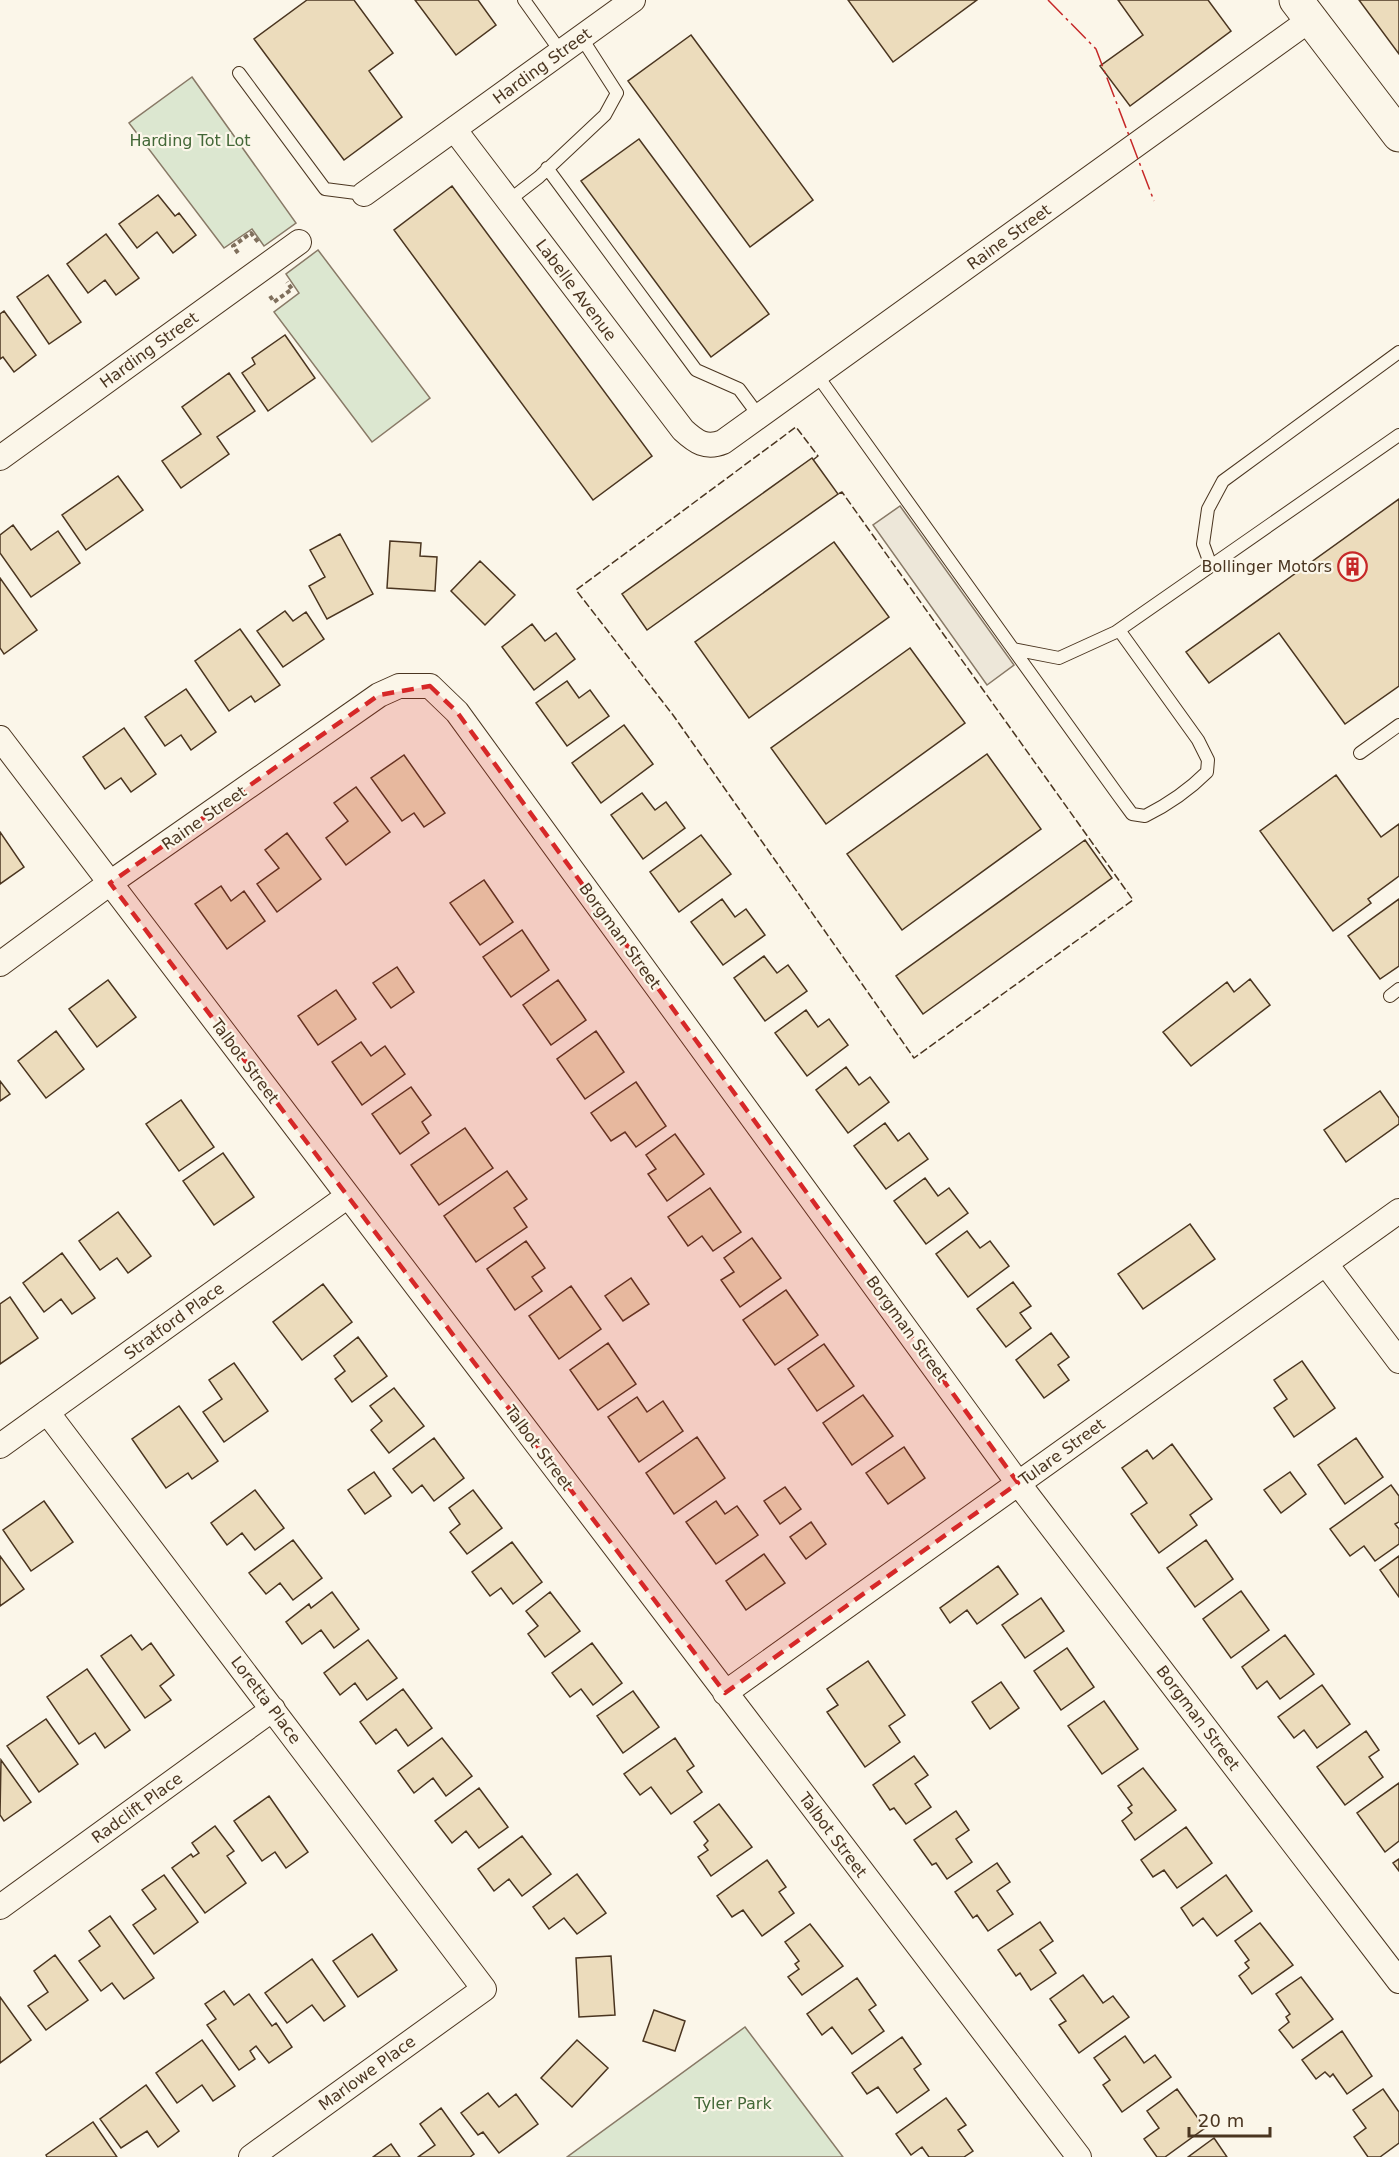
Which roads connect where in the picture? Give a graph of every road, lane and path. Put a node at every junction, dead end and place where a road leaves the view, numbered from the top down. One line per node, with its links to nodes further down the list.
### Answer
1 (524, 0): 5 (lane)
2 (633, 0): 4 (street, Harding Street)
3 (1304, 10): 8 (main road); 18 (street, Raine Street)
4 (581, 37): 5 (street, Harding Street); 9 (lane)
5 (561, 52): 7 (street, Harding Street)
6 (239, 73): 10 (lane)
7 (454, 129): 10 (street, Harding Street); 11 (street, Labelle Avenue)
8 (1399, 135)
9 (548, 168): 11 (lane); 19 (lane)
10 (364, 194)
11 (508, 201): 21 (street, Labelle Avenue)
12 (298, 242): 22 (street, Harding Street)
13 (262, 248): 14 (path)
14 (238, 253)
15 (282, 274): 16 (path)
16 (270, 296)
17 (1399, 352): 23 (lane)
18 (817, 375): 19 (street, Raine Street); 25 (lane)
19 (759, 416): 21 (street, Raine Street)
20 (1399, 435): 23 (lane)
21 (704, 445)
22 (0, 458)
23 (1211, 566): 24 (lane)
24 (1119, 630): 25 (lane); 25 (lane)
25 (1013, 650)
26 (413, 686): 30 (street, Raine Street); 38 (street, Borgman Street)
27 (1399, 725): 29 (lane)
28 (0, 738): 30 (street, Talbot Street)
29 (1360, 753)
30 (111, 883): 31 (street, Raine Street); 32 (street, Talbot Street)
31 (0, 964)
32 (348, 1196): 36 (street, Stratford Place); 39 (street, Talbot Street)
33 (1399, 1211): 34 (street, Tulare Street)
34 (1326, 1263): 35 (street); 38 (street, Tulare Street)
35 (1399, 1360)
36 (47, 1412): 37 (street, Stratford Place); 40 (street, Loretta Place)
37 (0, 1446)
38 (1018, 1483): 39 (street, Tulare Street); 42 (street, Borgman Street)
39 (725, 1693): 45 (street, Talbot Street)
40 (273, 1709): 41 (street, Radclift Place); 43 (street, Loretta Place)
41 (0, 1907)
42 (1399, 1981)
43 (484, 1989): 44 (street, Marlowe Place)
44 (251, 2157)
45 (1078, 2157)

